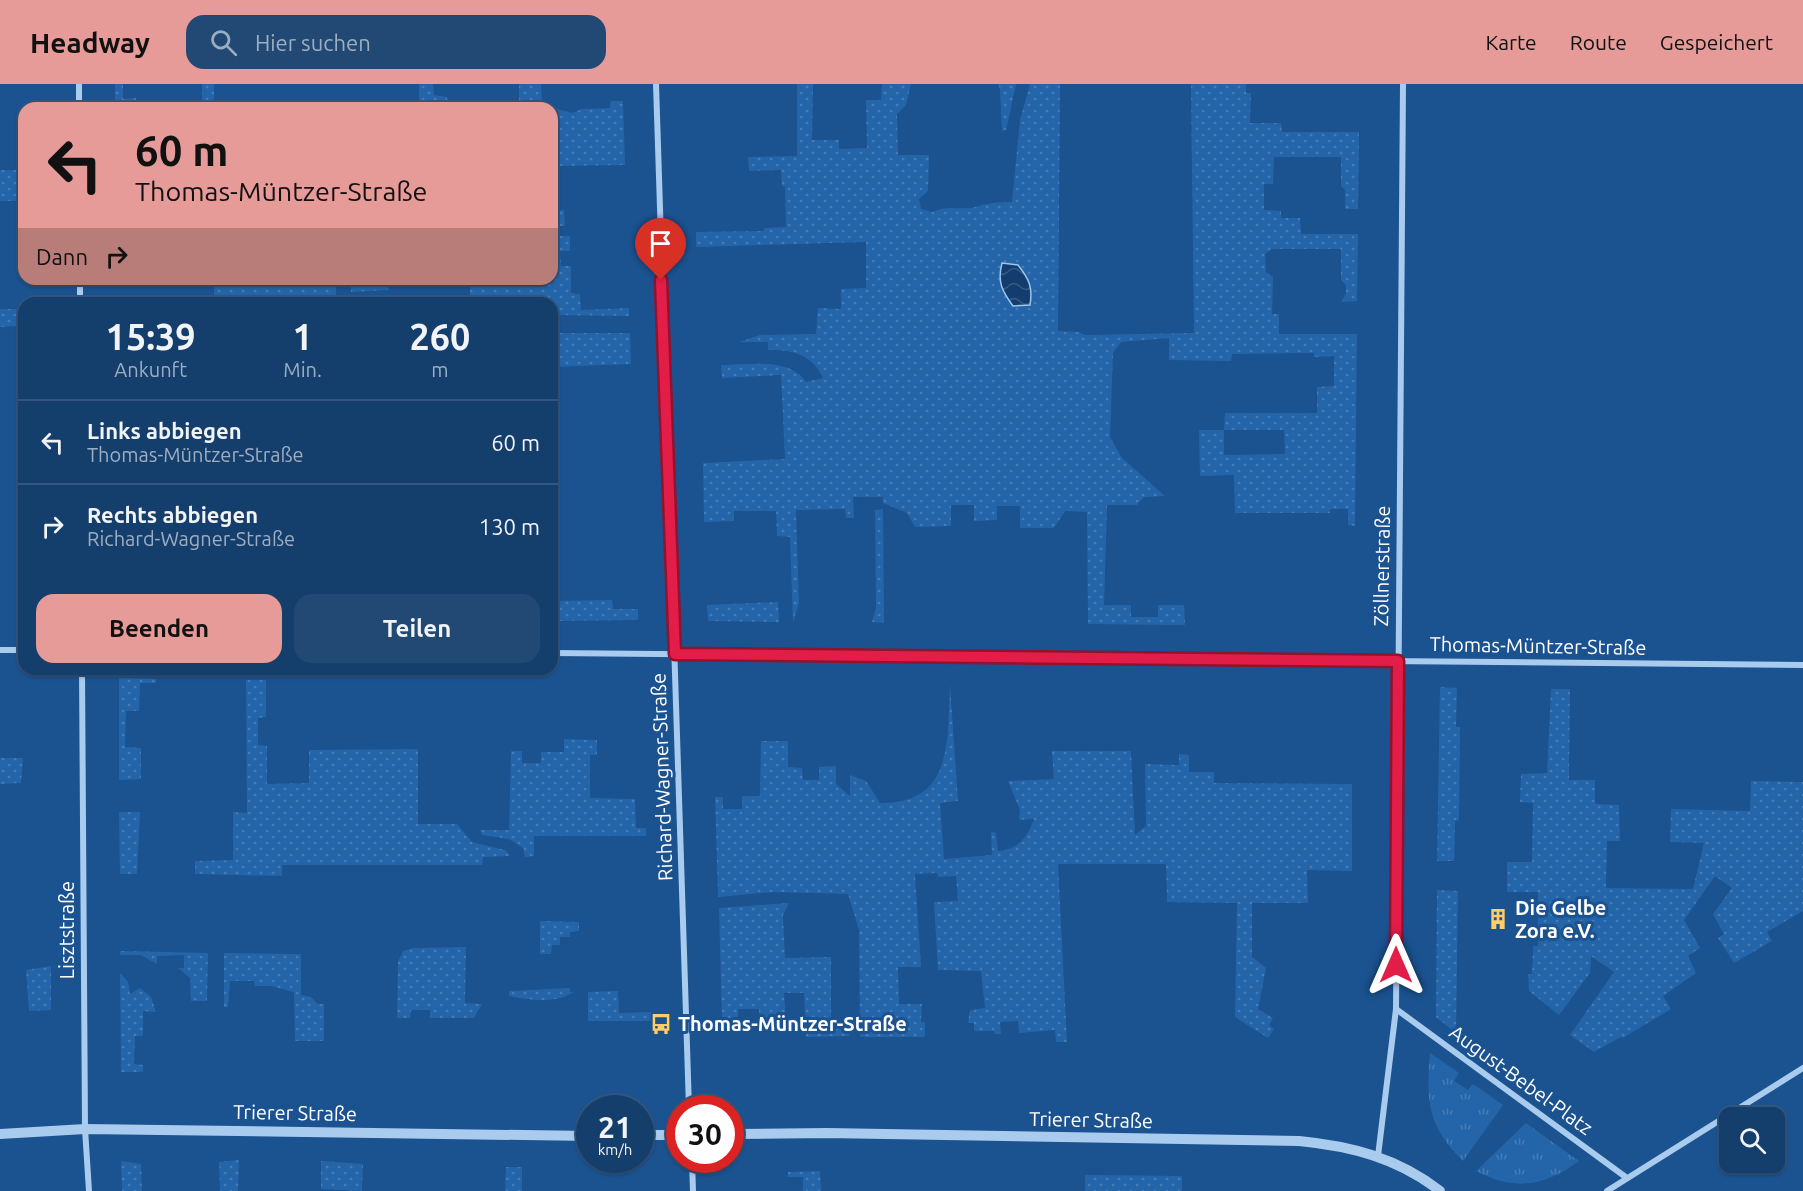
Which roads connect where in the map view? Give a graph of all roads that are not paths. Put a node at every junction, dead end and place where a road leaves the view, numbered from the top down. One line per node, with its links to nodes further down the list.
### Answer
1 (79, 84): 4 (street)
2 (656, 84): 8 (street, Richard-Wagner-Straße)
3 (1403, 84): 9 (street, Zöllnerstraße)
4 (79, 102)
5 (0, 650): 6 (street)
6 (18, 650)
7 (558, 653): 8 (street, Thomas-Müntzer-Straße)
8 (675, 654): 9 (street, Thomas-Müntzer-Straße); 14 (street, Richard-Wagner-Straße)
9 (1398, 661): 10 (street, Thomas-Müntzer-Straße); 12 (street, Zöllnerstraße)
10 (1803, 665)
11 (82, 675): 15 (street, Lisztstraße)
12 (1396, 1009): 19 (street, Zöllnerstraße); 21 (street, August-Bebel-Platz)
13 (1803, 1068): 21 (street)
14 (689, 1095)
15 (85, 1129): 16 (street, Trierer Straße); 18 (street, Trierer Straße); 22 (street, Lisztstraße)
16 (0, 1134)
17 (744, 1134): 19 (street, Trierer Straße)
18 (576, 1136)
19 (1378, 1156): 24 (street, Trierer Straße)
20 (692, 1173): 23 (street)
21 (1627, 1178): 25 (street)
22 (88, 1191)
23 (693, 1191)
24 (1440, 1191)
25 (1607, 1191)

